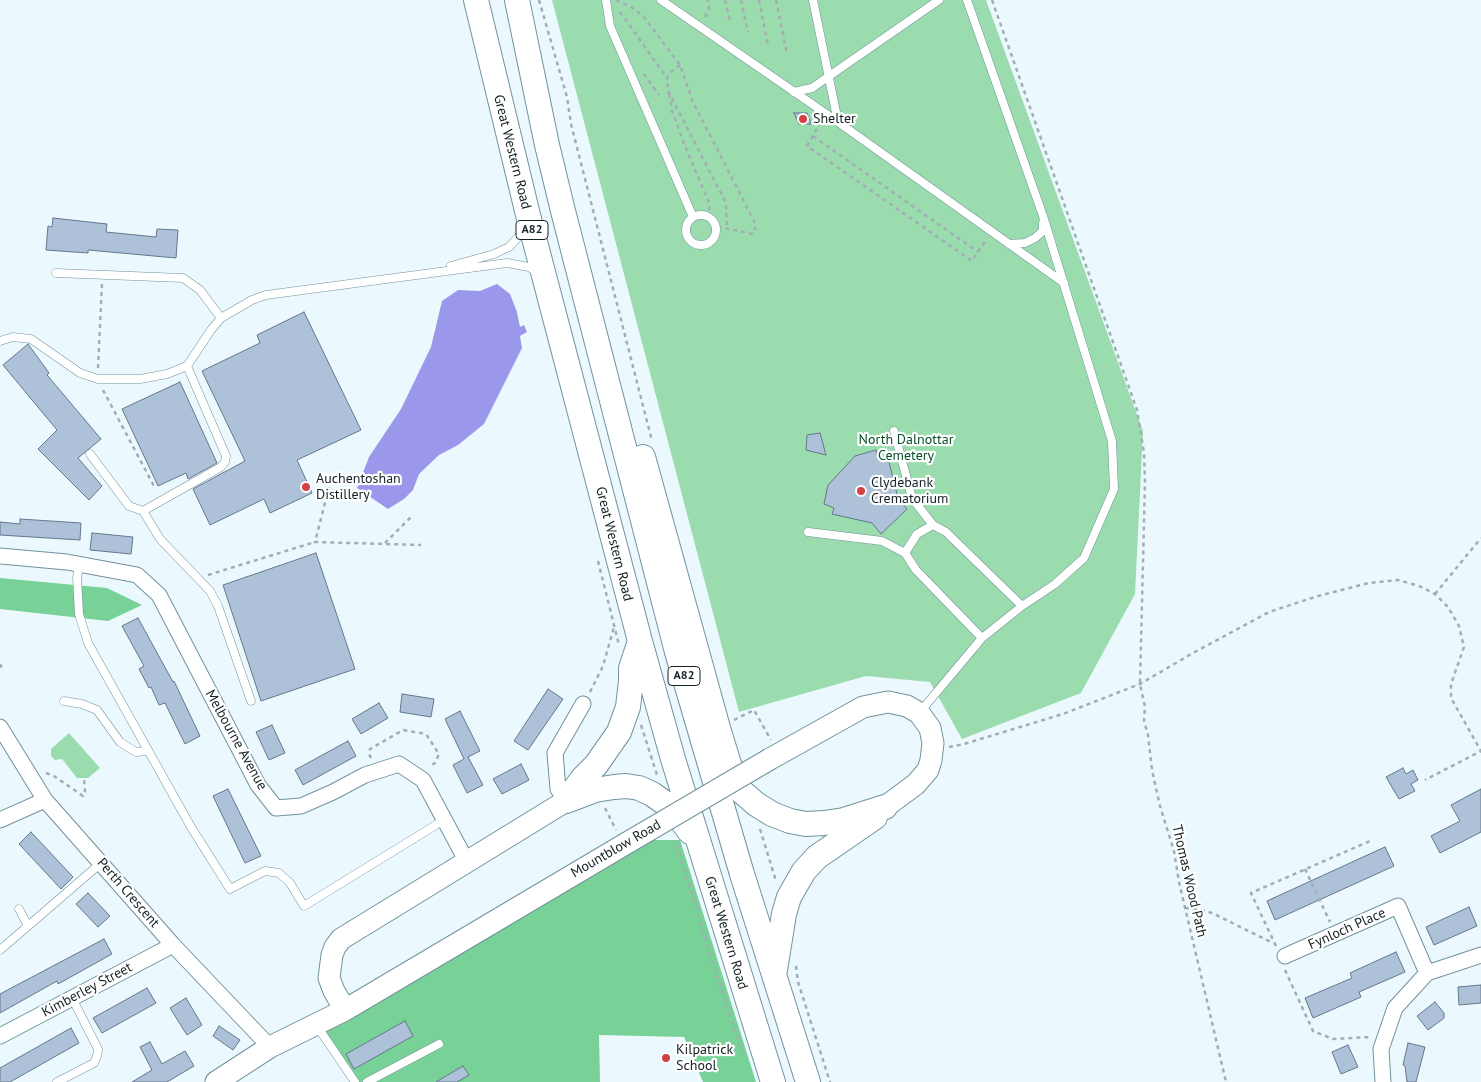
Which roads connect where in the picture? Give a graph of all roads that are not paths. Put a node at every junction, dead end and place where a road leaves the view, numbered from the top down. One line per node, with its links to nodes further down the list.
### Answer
1 (476, 0): 11 (main road, Great Western Road / A82)
2 (517, 0): 22 (main road, A82)
3 (606, 0): 13 (lane)
4 (662, 0): 9 (lane)
5 (813, 0): 8 (lane)
6 (939, 0): 8 (lane)
7 (967, 0): 12 (lane)
8 (829, 75): 9 (lane); 10 (lane)
9 (794, 92): 10 (lane)
10 (838, 122): 14 (lane)
11 (528, 215): 16 (lane); 17 (main road, Great Western Road / A82)
12 (1043, 216): 14 (lane); 18 (lane)
13 (693, 217): 13 (lane)
14 (1009, 244): 18 (lane)
15 (56, 273): 19 (lane)
16 (428, 274): 17 (lane); 19 (lane)
17 (545, 278): 33 (main road, Great Western Road / A82)
18 (1064, 283): 31 (lane)
19 (221, 318): 21 (lane)
20 (0, 341): 21 (lane)
21 (187, 366): 25 (lane)
22 (605, 375): 42 (main road); 55 (main road, A82)
23 (894, 431): 26 (lane)
24 (90, 454): 25 (lane)
25 (143, 511): 35 (lane)
26 (933, 525): 28 (lane); 31 (lane)
27 (808, 532): 28 (lane)
28 (905, 553): 32 (lane)
29 (0, 556): 30 (street, Melbourne Avenue)
30 (79, 564): 39 (lane); 44 (street, Melbourne Avenue)
31 (1022, 606): 32 (lane)
32 (982, 638): 37 (lane)
33 (640, 641): 41 (main road); 45 (main road, Great Western Road / A82)
34 (64, 701): 39 (lane)
35 (251, 701)
36 (583, 704): 41 (street)
37 (919, 713): 42 (street); 57 (street, Mountblow Road, bridge)
38 (0, 727): 40 (street, Perth Crescent)
39 (148, 751): 44 (lane)
40 (45, 800): 43 (street); 47 (street, Perth Crescent)
41 (566, 801): 45 (main road, A82); 46 (street)
42 (885, 806): 55 (main road)
43 (0, 820)
44 (444, 820): 46 (street, Melbourne Avenue)
45 (698, 843): 66 (main road, Great Western Road / A82)
46 (467, 862): 57 (street)
47 (102, 863): 49 (lane); 50 (street, Perth Crescent)
48 (19, 908): 49 (lane)
49 (28, 926): 51 (lane)
50 (173, 945): 56 (street, Kimberley Street); 61 (street, Perth Crescent)
51 (0, 950)
52 (1481, 955): 54 (street)
53 (1285, 956): 54 (street, Fynloch Place)
54 (1427, 973): 68 (street)
55 (774, 975): 67 (main road, A82)
56 (72, 998): 59 (street, Kimberley Street); 62 (lane)
57 (344, 1010): 58 (street, Mountblow Road)
58 (316, 1025): 61 (street, Mountblow Road); 64 (lane)
59 (0, 1036)
60 (439, 1044): 65 (lane)
61 (270, 1048): 63 (street, Mountblow Road)
62 (57, 1082)
63 (216, 1082)
64 (355, 1082)
65 (367, 1082)
66 (773, 1082)
67 (808, 1082)
68 (1384, 1082)

